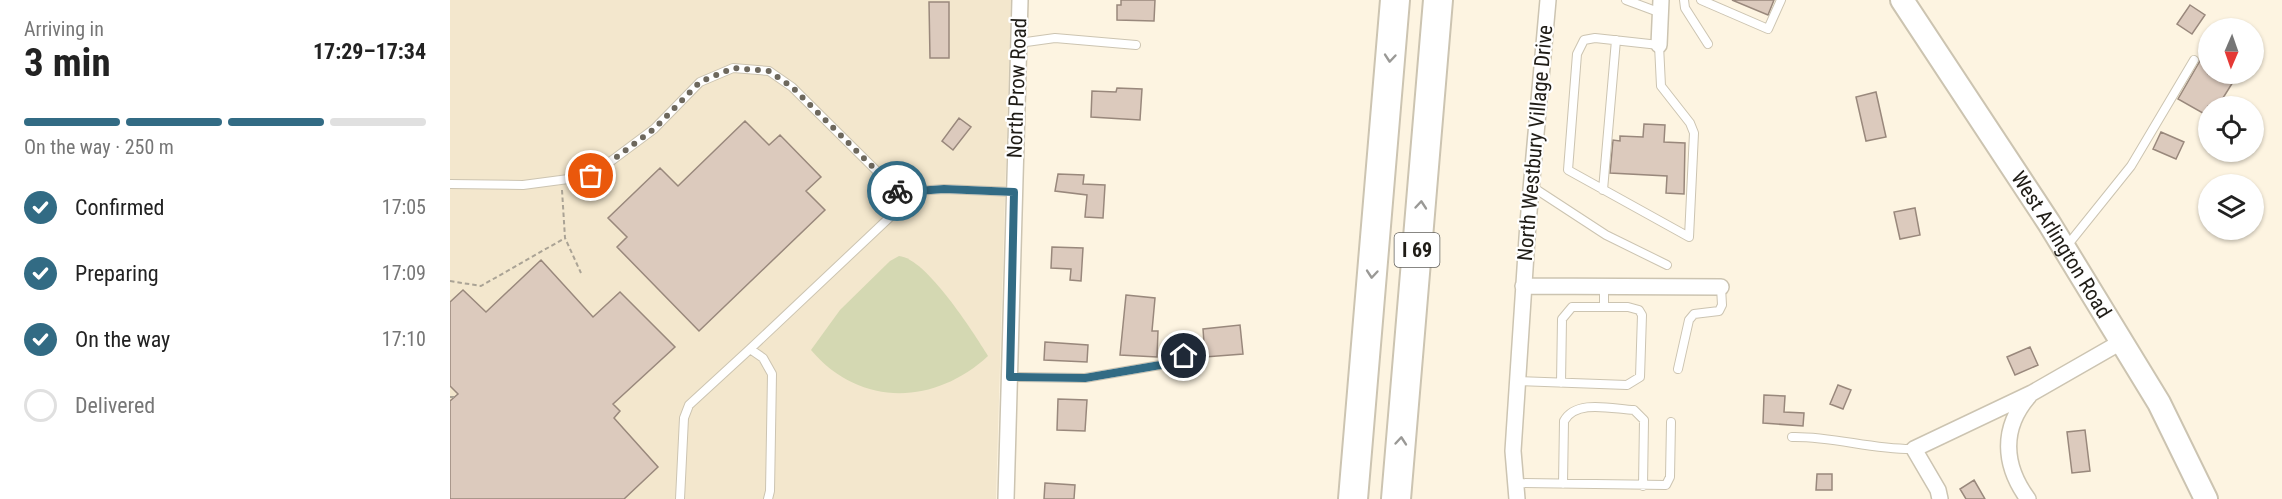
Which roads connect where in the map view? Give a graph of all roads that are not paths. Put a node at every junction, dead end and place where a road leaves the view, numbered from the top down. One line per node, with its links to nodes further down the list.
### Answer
1 (1020, 0): 12 (street, North Prow Road)
2 (1395, 0): 45 (highway, I 69, one-way to 45)
3 (1438, 0): 46 (highway, I 69, one-way to 3)
4 (1548, 0): 18 (street, North Westbury Village Drive)
5 (1626, 0): 10 (lane)
6 (1684, 0): 13 (lane)
7 (1701, 0): 8 (lane)
8 (1781, 0)
9 (1902, 0): 22 (street, West Arlington Road)
10 (1661, 6): 15 (street)
11 (1616, 40): 15 (lane); 19 (lane); 19 (lane)
12 (1019, 43): 14 (lane); 20 (street, North Prow Road)
13 (1708, 44)
14 (1136, 45)
15 (1659, 45): 19 (lane)
16 (2194, 60): 22 (lane)
17 (450, 184): 21 (lane)
18 (1532, 186): 23 (lane); 24 (street, North Westbury Village Drive)
19 (1603, 190)
20 (1014, 192): 21 (lane); 32 (street, North Prow Road)
21 (907, 201): 30 (lane)
22 (2065, 249): 28 (street, West Arlington Road)
23 (1667, 264)
24 (1523, 286): 25 (street, North Westbury Village Drive); 33 (street, North Westbury Village Drive)
25 (1604, 286): 26 (street, North Westbury Village Drive); 27 (lane)
26 (1721, 287): 31 (lane)
27 (1604, 307): 34 (lane); 34 (lane)
28 (2121, 342): 35 (street); 50 (street, West Arlington Road)
29 (1191, 346): 32 (lane)
30 (750, 349): 42 (lane); 43 (lane)
31 (1678, 369)
32 (1010, 377): 44 (street, North Prow Road)
33 (1517, 381): 34 (lane); 39 (street, North Westbury Village Drive)
34 (1561, 383)
35 (2032, 393): 38 (street); 49 (street)
36 (1671, 422): 41 (lane)
37 (1792, 437): 38 (lane)
38 (1914, 449): 48 (street)
39 (1515, 483): 40 (lane); 47 (street, North Westbury Village Drive)
40 (1563, 484): 41 (lane); 41 (lane)
41 (1643, 486)
42 (680, 499)
43 (768, 499)
44 (1006, 499)
45 (1353, 499)
46 (1396, 499)
47 (1516, 499)
48 (1940, 499)
49 (2028, 499)
50 (2206, 499)

